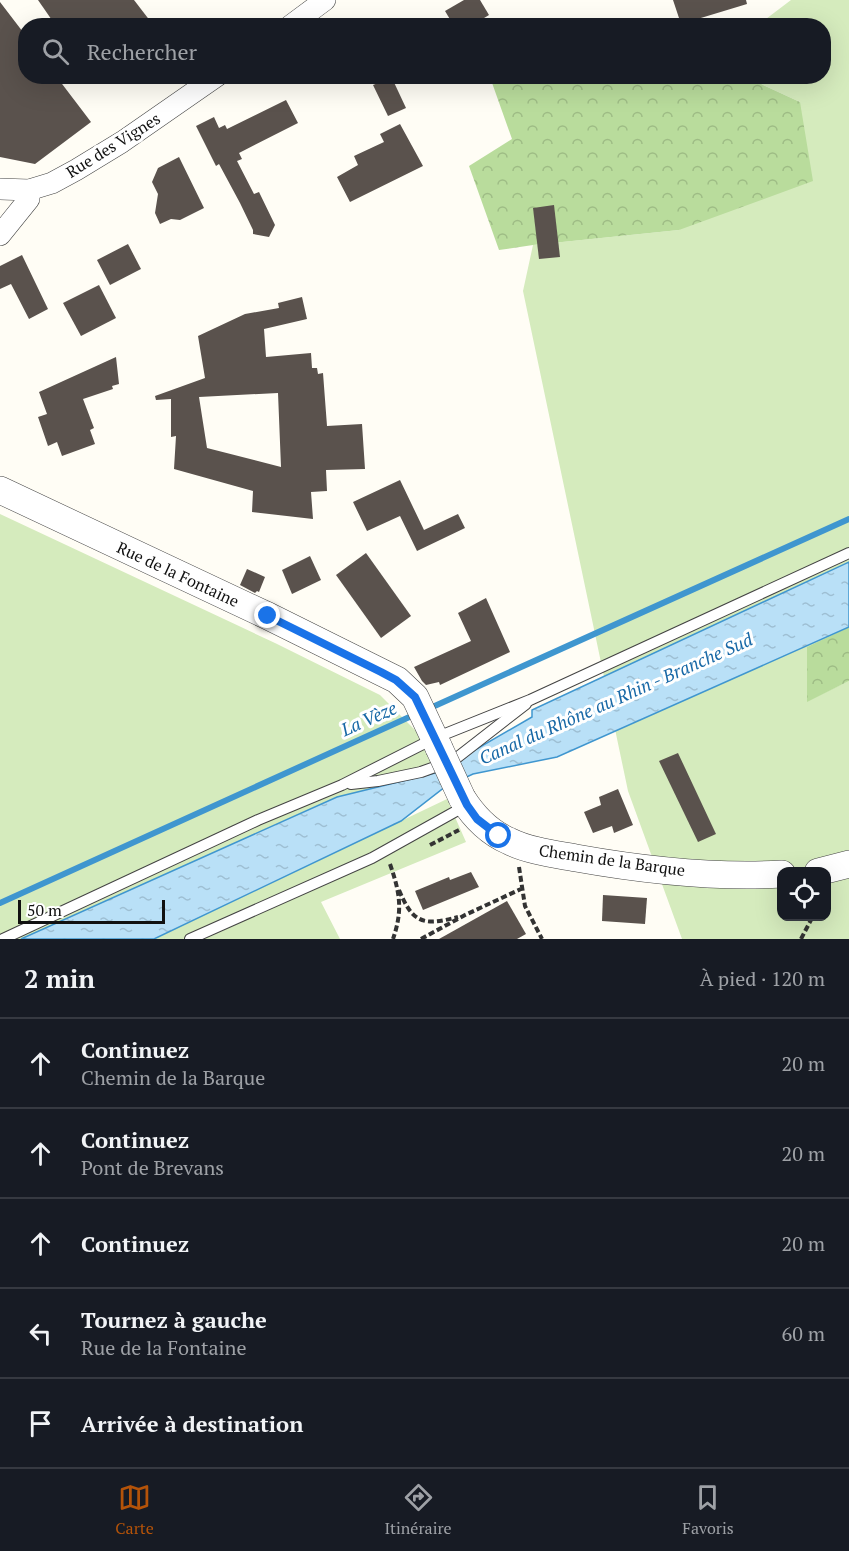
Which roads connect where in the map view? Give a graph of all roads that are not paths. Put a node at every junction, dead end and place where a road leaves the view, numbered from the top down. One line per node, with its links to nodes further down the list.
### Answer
1 (325, 0): 2 (street)
2 (301, 18)
3 (206, 84): 5 (street, Rue des Vignes)
4 (0, 189): 5 (street, Rue des Vignes)
5 (29, 190): 6 (street)
6 (0, 235)
7 (0, 490): 9 (street, Rue de la Fontaine)
8 (849, 553): 10 (lane)
9 (415, 697): 11 (street, Chemin de la Barque)
10 (530, 700): 11 (lane); 12 (lane)
11 (436, 739): 12 (lane); 13 (street, Chemin de la Barque, bridge)
12 (342, 785): 17 (lane)
13 (465, 802): 16 (street, Chemin de la Barque); 18 (lane)
14 (849, 864): 15 (street)
15 (831, 869)
16 (777, 874)
17 (3, 939)
18 (189, 939)

